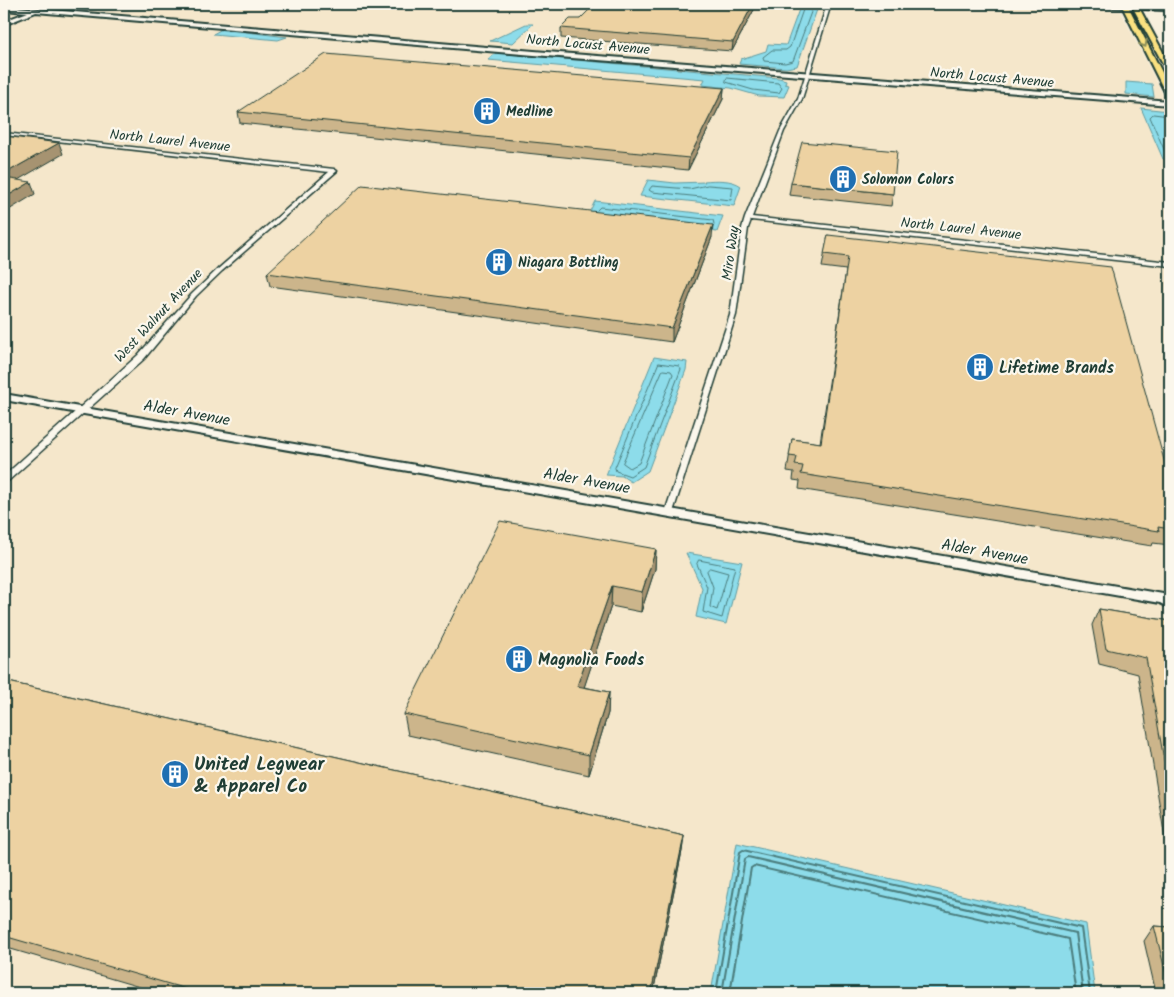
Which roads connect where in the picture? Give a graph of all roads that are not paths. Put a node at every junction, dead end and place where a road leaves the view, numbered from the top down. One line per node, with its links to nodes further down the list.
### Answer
1 (829, 4): 13 (street, Miro Way)
2 (1072, 4): 4 (street)
3 (44, 5): 7 (street); 8 (street)
4 (1124, 5): 5 (street); 14 (main road, one-way to 14)
5 (1135, 6): 9 (street); 12 (main road)
6 (4, 8): 7 (street, North Locust Avenue)
7 (27, 9): 8 (street, North Locust Avenue); 10 (street)
8 (36, 10): 11 (street); 13 (street, North Locust Avenue)
9 (1170, 10)
10 (4, 19)
11 (4, 23)
12 (1170, 71)
13 (807, 74): 15 (street, North Locust Avenue); 18 (street, Miro Way)
14 (1170, 94)
15 (1170, 103)
16 (4, 134): 17 (street, North Laurel Avenue)
17 (334, 171): 21 (street, West Walnut Avenue)
18 (748, 218): 19 (street, North Laurel Avenue); 23 (street, Miro Way)
19 (1170, 264)
20 (4, 397): 21 (street, Alder Avenue)
21 (83, 410): 22 (street, West Walnut Avenue); 23 (street, Alder Avenue)
22 (4, 480)
23 (670, 512): 24 (street, Alder Avenue)
24 (1168, 600)

